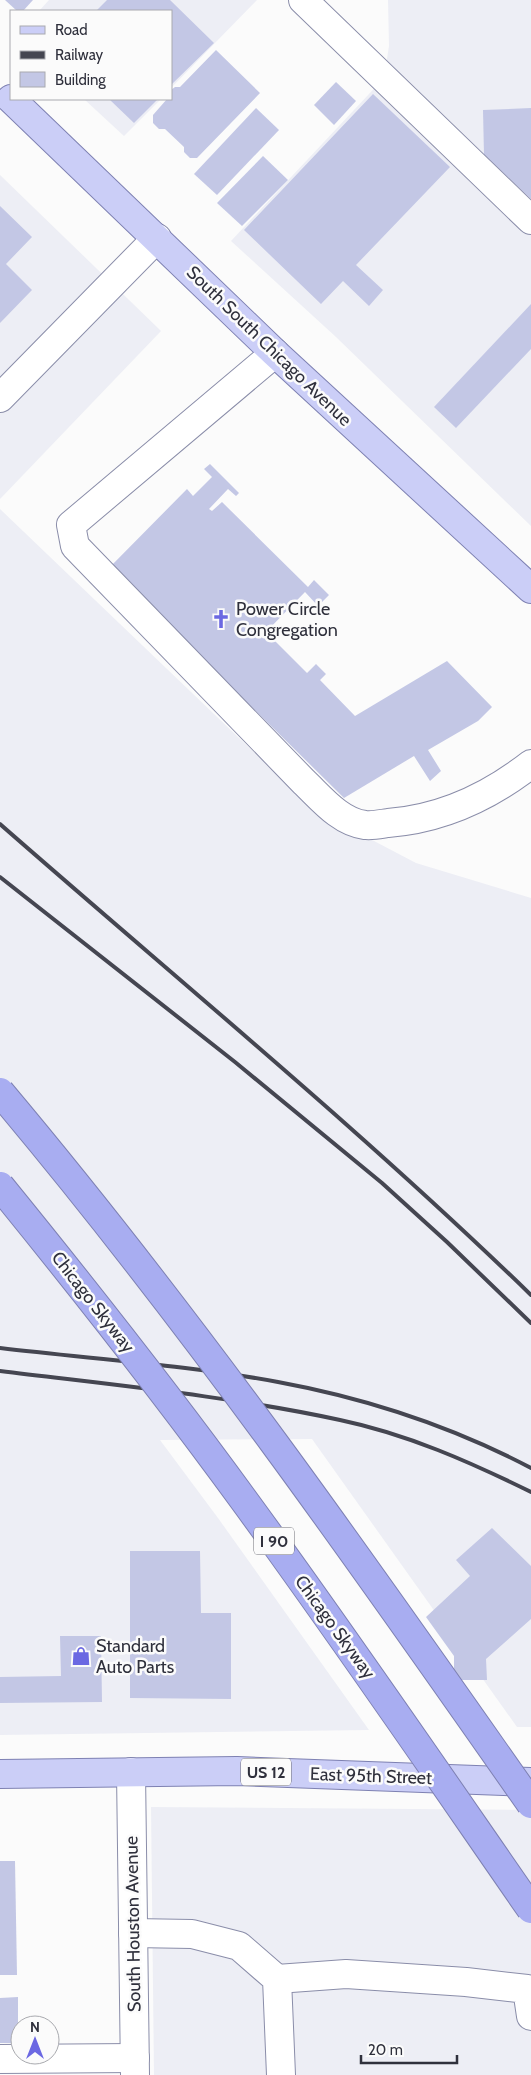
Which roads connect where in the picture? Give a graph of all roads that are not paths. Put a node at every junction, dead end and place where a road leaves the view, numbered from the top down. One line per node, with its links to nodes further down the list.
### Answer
1 (303, 0): 5 (street)
2 (0, 88): 3 (main road, South South Chicago Avenue)
3 (10, 98)
4 (12, 100): 6 (main road, South South Chicago Avenue)
5 (531, 220)
6 (157, 238): 7 (main road, South South Chicago Avenue); 8 (street)
7 (275, 353): 9 (main road, South South Chicago Avenue); 10 (street)
8 (0, 398)
9 (531, 589)
10 (531, 764)
11 (0, 1092): 16 (highway, bridge)
12 (0, 1186): 17 (highway, Chicago Skyway / I 90, bridge)
13 (131, 1772): 14 (main road, East 95th Street / US 12); 15 (main road, East 95th Street / US 12); 18 (street, South Houston Avenue)
14 (0, 1774)
15 (531, 1782)
16 (531, 1804)
17 (531, 1909)
18 (133, 1933): 19 (street); 22 (street, South Houston Avenue)
19 (277, 1979): 20 (street); 23 (street)
20 (531, 2016)
21 (0, 2059): 22 (street)
22 (135, 2067)
23 (281, 2075)

